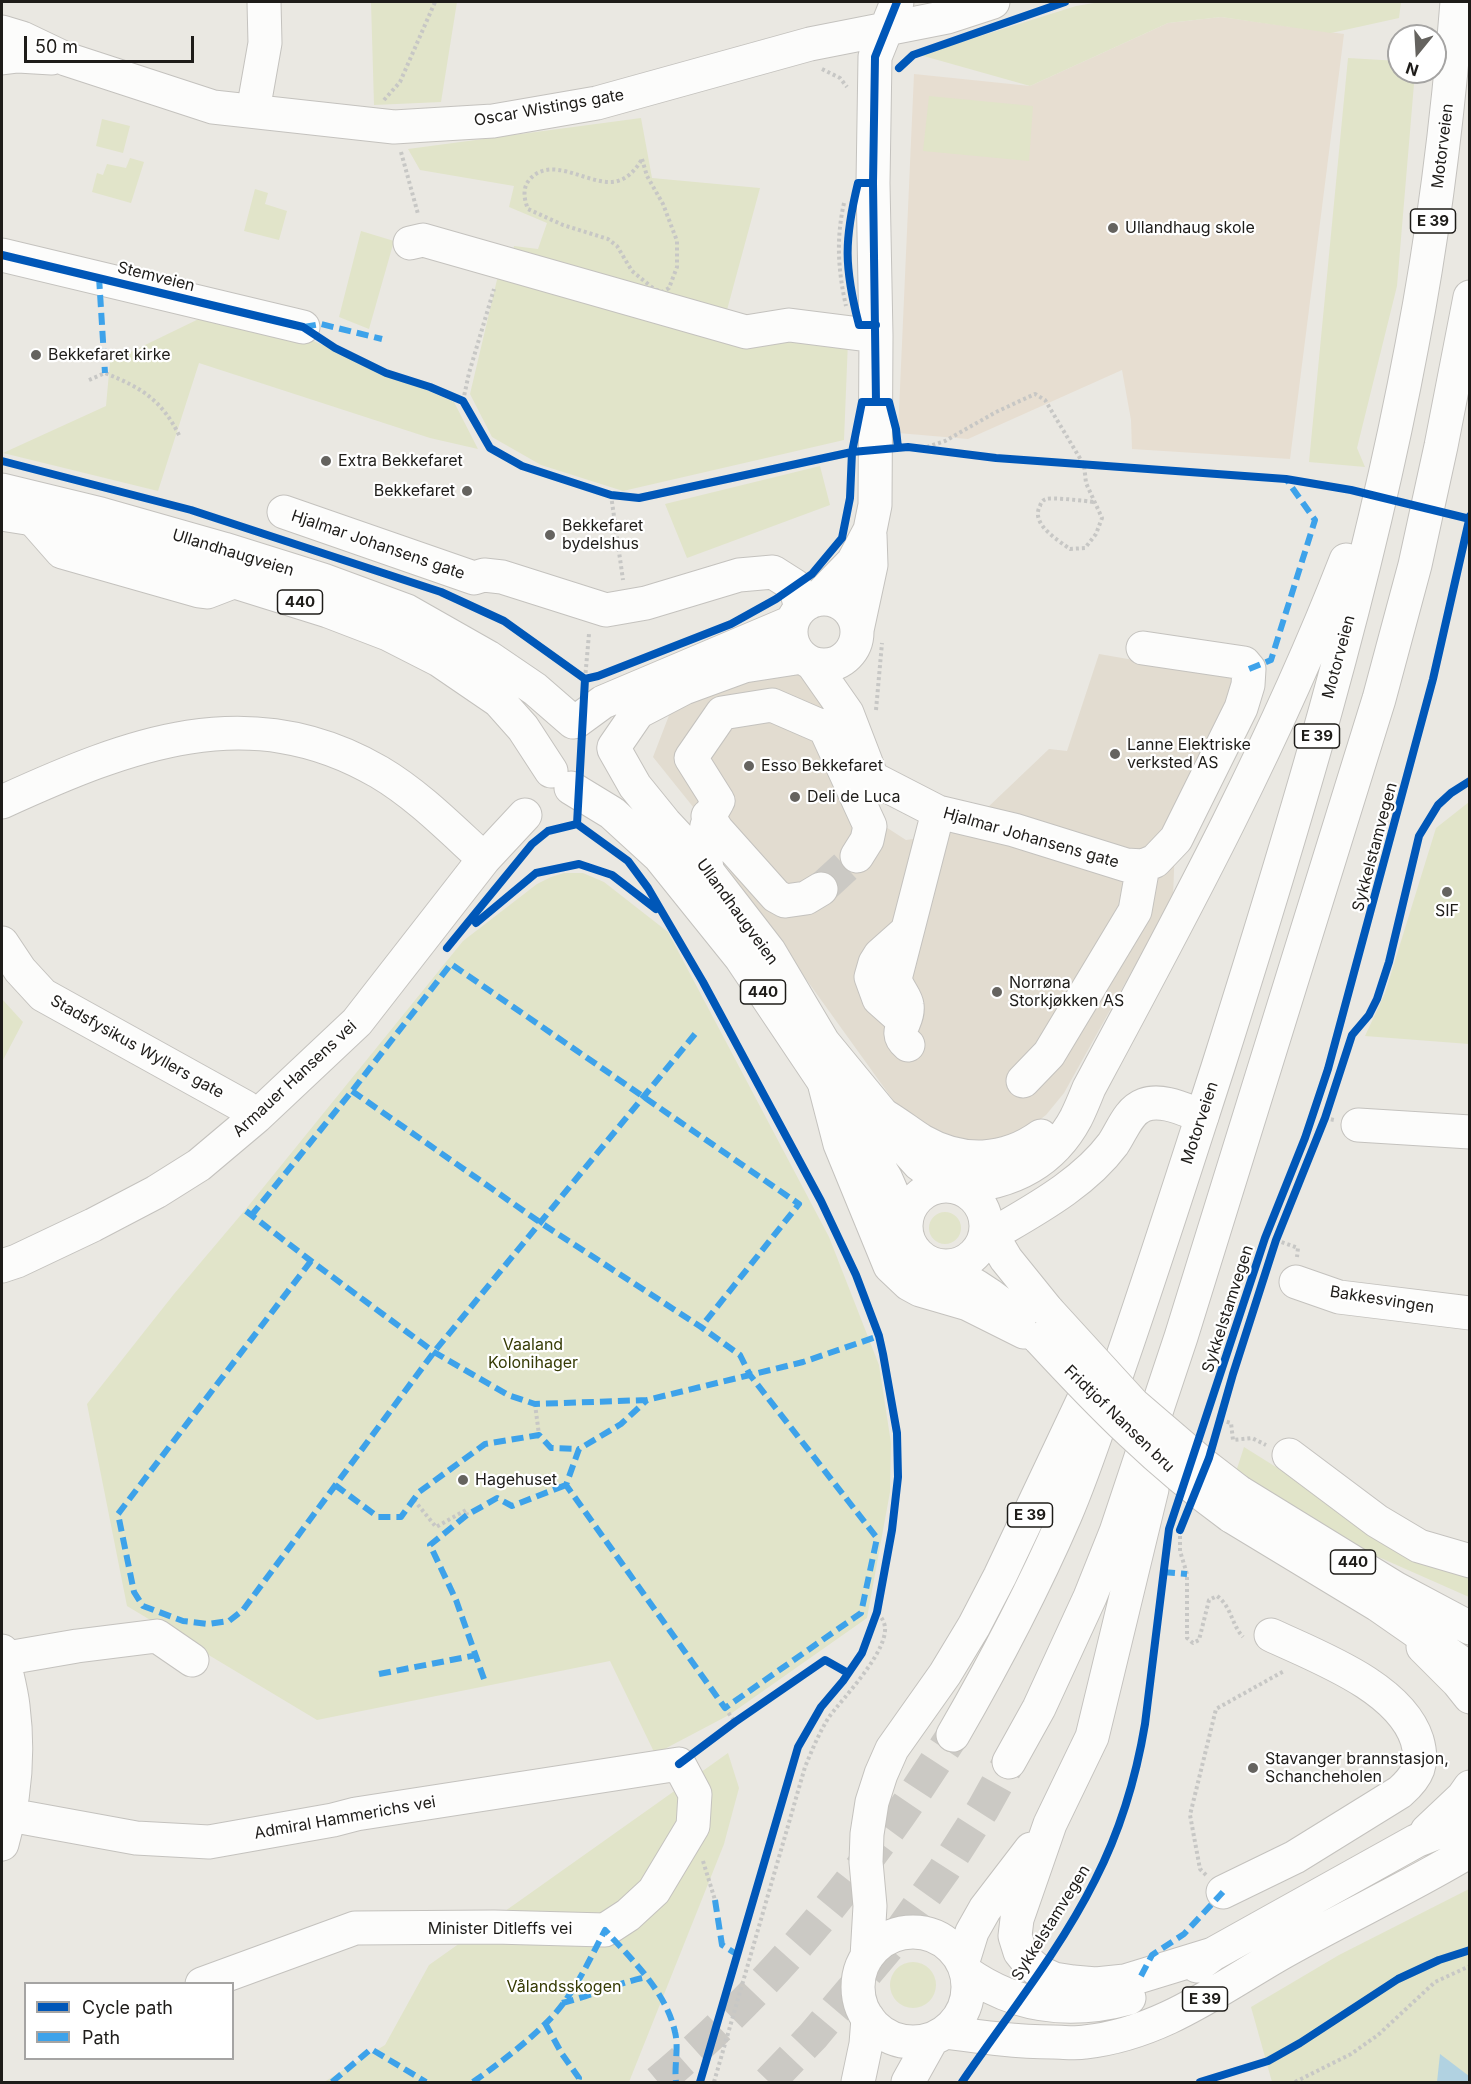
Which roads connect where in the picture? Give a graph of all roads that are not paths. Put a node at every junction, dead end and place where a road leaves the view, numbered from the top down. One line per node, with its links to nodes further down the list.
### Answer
1 (264, 2): 8 (main road)
2 (993, 2): 4 (main road, Oscar Wistings gate)
3 (1457, 2): 14 (main road, Motorveien / E 39)
4 (891, 15): 8 (main road, Oscar Wistings gate); 13 (main road, Hjalmar Johansens gate)
5 (2, 32): 7 (main road, Oscar Wistings gate)
6 (2, 58): 7 (main road, Oscar Wistings gate)
7 (66, 59): 8 (main road, Oscar Wistings gate)
8 (253, 111)
9 (410, 243): 13 (main road)
10 (2, 255): 12 (main road, Stemveien)
11 (1470, 297): 59 (main road, E 39)
12 (303, 327)
13 (876, 331): 18 (main road, Hjalmar Johansens gate)
14 (1393, 437): 42 (main road, E 39); 44 (main road, Motorveien / E 39)
15 (2, 490): 26 (main road, Ullandhaugveien / 440)
16 (284, 512): 19 (main road, Hjalmar Johansens gate)
17 (2, 514): 28 (main road, Ullandhaugveien / 440)
18 (870, 530): 19 (main road, Hjalmar Johansens gate); 20 (main road, Hjalmar Johansens gate)
19 (803, 610): 20 (main road); 22 (main road); 26 (main road, Hjalmar Johansens gate)
20 (855, 640): 22 (main road); 25 (main road, Hjalmar Johansens gate)
21 (1143, 648): 35 (main road, Hjalmar Johansens gate)
22 (807, 660): 23 (main road); 25 (main road, Hjalmar Johansens gate)
23 (684, 688): 24 (main road); 27 (main road)
24 (722, 714): 25 (main road); 32 (main road)
25 (836, 720): 30 (main road, Hjalmar Johansens gate); 33 (main road)
26 (575, 722): 27 (main road, 440); 28 (main road)
27 (614, 748): 28 (main road); 36 (main road, Ullandhaugveien / 440)
28 (561, 779): 41 (main road, Ullandhaugveien / 440)
29 (2, 802): 34 (main road)
30 (938, 812): 35 (main road, Hjalmar Johansens gate); 39 (main road)
31 (525, 815): 34 (main road, Armauer Hansens vei)
32 (708, 816): 36 (main road); 37 (main road)
33 (857, 856)
34 (484, 859): 45 (main road, Armauer Hansens vei)
35 (1143, 866): 40 (main road)
36 (706, 869): 43 (main road, Ullandhaugveien / 440)
37 (821, 889)
38 (2, 943): 45 (main road, Stadsfysikus Wyllers gate)
39 (903, 1030)
40 (1023, 1081)
41 (825, 1086): 52 (main road, Ullandhaugveien / 440); 58 (main road, Ullandhaugveien / 440)
42 (1089, 1088): 43 (main road, E 39); 48 (main road, E 39)
43 (883, 1115): 49 (main road, Ullandhaugveien / 440)
44 (1202, 1116): 50 (main road); 56 (main road, Motorveien / E 39)
45 (256, 1117): 53 (main road, Armauer Hansens vei)
46 (1358, 1125): 47 (main road)
47 (1470, 1132)
48 (997, 1182): 49 (main road, E 39); 50 (main road)
49 (953, 1186): 51 (main road, 440); 52 (main road)
50 (1032, 1210): 51 (main road)
51 (987, 1227): 54 (main road); 58 (main road, 440)
52 (907, 1235): 54 (main road, 440)
53 (2, 1266)
54 (936, 1266): 58 (main road, 440)
55 (1296, 1282): 57 (main road, Bakkesvingen)
56 (1144, 1295): 70 (main road, E 39); 83 (main road, E 39)
57 (1470, 1313)
58 (1044, 1325): 61 (main road, Fridtjof Nansen bru / 440, bridge)
59 (1181, 1337): 71 (main road, E 39); 75 (main road, E 39)
60 (1289, 1455): 62 (main road)
61 (1235, 1504): 63 (main road, 440); 64 (main road, 440)
62 (1470, 1561)
63 (1378, 1605): 68 (main road, 440); 69 (main road)
64 (1470, 1628)
65 (1257, 1637): 79 (main road)
66 (2, 1657): 67 (main road); 76 (main road)
67 (192, 1660)
68 (1470, 1669)
69 (1470, 1696)
70 (953, 1735)
71 (1009, 1762)
72 (679, 1764): 76 (main road, Admiral Hammerichs vei); 85 (main road, Minister Ditleffs vei)
73 (1470, 1787): 77 (main road)
74 (1470, 1813): 77 (main road, E 39)
75 (1050, 1824): 82 (main road, E 39); 84 (main road, E 39)
76 (6, 1830)
77 (1416, 1841): 81 (main road, E 39)
78 (1470, 1851): 87 (main road, E 39)
79 (1295, 1857): 80 (main road); 81 (main road)
80 (1223, 1892)
81 (1316, 1896): 82 (main road, E 39)
82 (1213, 1954): 84 (main road, E 39)
83 (867, 1957): 84 (main road, E 39); 86 (main road, E 39)
84 (965, 1967): 87 (main road, E 39)
85 (205, 1982)
86 (868, 2018): 87 (main road, E 39); 88 (main road, E 39)
87 (939, 2035): 89 (main road, E 39)
88 (858, 2082)
89 (908, 2082)

